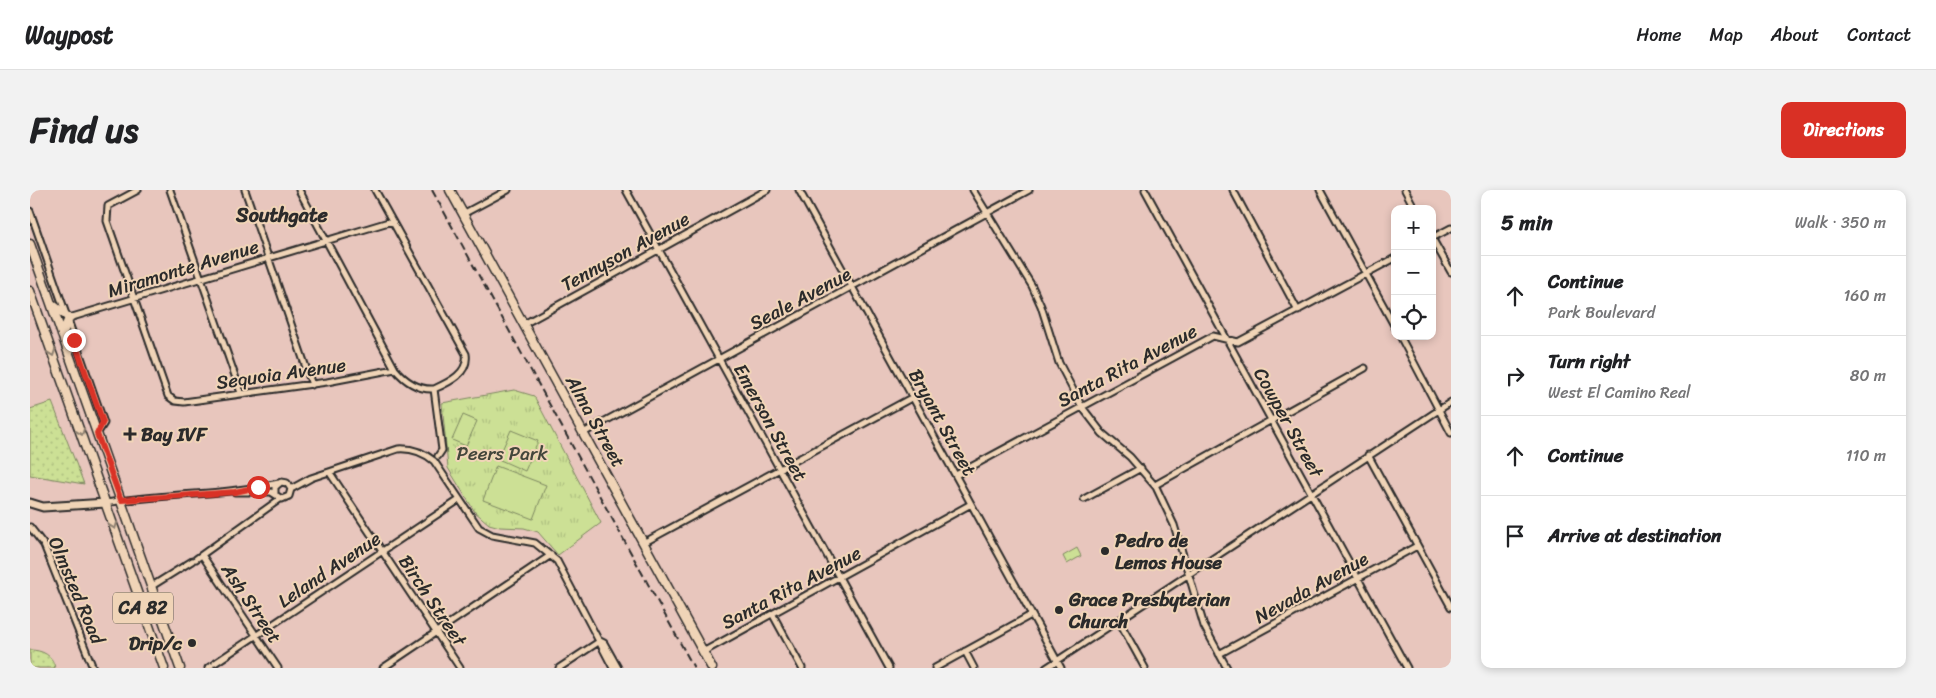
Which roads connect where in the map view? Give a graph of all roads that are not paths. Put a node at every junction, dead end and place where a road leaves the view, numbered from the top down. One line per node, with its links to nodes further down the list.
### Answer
1 (138, 190): 35 (street)
2 (170, 190): 32 (street)
3 (245, 190): 28 (street)
4 (299, 190): 24 (street)
5 (375, 190): 21 (street)
6 (450, 190): 19 (main road, Alma Street)
7 (508, 190): 19 (street)
8 (626, 190): 27 (street, Emerson Street)
9 (767, 190): 27 (street, Tennyson Avenue)
10 (800, 190): 33 (street, Bryant Street)
11 (973, 190): 20 (street)
12 (1029, 190): 20 (street, Seale Avenue)
13 (1145, 190): 42 (street, Cowper Street)
14 (1233, 190): 37 (street)
15 (1320, 190): 31 (street)
16 (1405, 190): 17 (street)
17 (1413, 205)
18 (30, 211): 38 (street)
19 (464, 214): 40 (main road, Alma Street)
20 (986, 214): 33 (street, Seale Avenue); 52 (street)
21 (392, 221): 24 (street, Miramonte Avenue); 48 (street)
22 (1451, 228): 23 (street)
23 (1436, 236)
24 (327, 242): 28 (street, Miramonte Avenue); 46 (street)
25 (30, 244): 36 (main road, CA 82)
26 (1436, 245): 30 (street)
27 (659, 249): 40 (street, Tennyson Avenue); 44 (street, Emerson Street)
28 (270, 258): 32 (street, Miramonte Avenue); 47 (street)
29 (1391, 260): 31 (street, Santa Rita Avenue)
30 (1451, 272)
31 (1366, 274): 37 (street, Santa Rita Avenue); 39 (street)
32 (201, 279): 35 (street, Miramonte Avenue); 49 (street)
33 (852, 286): 44 (street, Seale Avenue); 50 (street, Bryant Street)
34 (30, 291): 75 (main road, CA 82, one-way to 75)
35 (133, 298): 38 (street, Miramonte Avenue); 49 (street, Sequoia Avenue)
36 (52, 304): 38 (main road); 41 (main road, CA 82)
37 (1298, 311): 42 (street, Santa Rita Avenue)
38 (69, 318): 41 (main road); 57 (street)
39 (1391, 320)
40 (524, 324): 55 (main road, Alma Street)
41 (62, 335): 57 (main road, CA 82)
42 (1227, 340): 52 (street, Santa Rita Avenue); 54 (street, Cowper Street)
43 (1402, 340): 53 (street)
44 (719, 358): 55 (street, Seale Avenue); 60 (street, Emerson Street)
45 (1366, 368): 54 (street)
46 (395, 369): 47 (street, Sequoia Avenue); 48 (street)
47 (312, 385): 49 (street, Sequoia Avenue)
48 (434, 389): 58 (street)
49 (241, 393)
50 (913, 397): 60 (street); 63 (street, Bryant Street)
51 (1451, 402): 53 (street)
52 (1082, 407): 61 (street); 63 (street, Santa Rita Avenue)
53 (1439, 408): 56 (street); 59 (street)
54 (1271, 420): 65 (street); 68 (street, Cowper Street)
55 (585, 432): 78 (main road, Alma Street)
56 (1451, 433)
57 (97, 434): 72 (main road, CA 82)
58 (438, 456)
59 (1368, 456): 68 (street); 79 (street)
60 (779, 468): 78 (street); 84 (street, Emerson Street)
61 (1141, 468): 65 (street); 71 (street)
62 (330, 474): 66 (street); 73 (street); 80 (street, Birch Street)
63 (956, 476): 76 (street, Bryant Street)
64 (279, 483): 66 (street); 67 (street); 69 (street)
65 (1155, 485): 83 (street)
66 (291, 489): 70 (street)
67 (235, 492): 69 (street); 72 (street)
68 (1311, 492): 83 (street); 85 (street, Cowper Street)
69 (275, 493): 70 (street)
70 (280, 499): 81 (street)
71 (1084, 499)
72 (121, 500): 75 (street); 86 (main road, CA 82)
73 (459, 500): 80 (street, Leland Avenue); 82 (street)
74 (30, 503): 75 (street)
75 (106, 503): 100 (main road, CA 82, one-way to 100)
76 (971, 504): 84 (street, Santa Rita Avenue); 89 (street, Bryant Street)
77 (30, 527): 99 (street, Olmsted Road)
78 (645, 542): 95 (main road, Alma Street)
79 (1417, 546): 85 (street, Nevada Avenue); 87 (street)
80 (382, 551): 91 (street, Birch Street); 92 (street, Leland Avenue)
81 (202, 555): 86 (street); 92 (street, Ash Street)
82 (551, 555): 91 (street); 93 (street)
83 (1188, 574): 90 (street); 96 (street)
84 (840, 579): 88 (street, Santa Rita Avenue); 110 (street, Emerson Street)
85 (1358, 579): 96 (street, Nevada Avenue); 117 (street, Cowper Street)
86 (152, 586): 101 (main road, CA 82)
87 (1451, 607)
88 (772, 615): 95 (street, Santa Rita Avenue); 109 (street)
89 (1031, 615): 94 (street); 97 (street, Bryant Street)
90 (1119, 621): 97 (street); 115 (street)
91 (437, 633): 103 (street); 104 (street, Birch Street)
92 (257, 635): 98 (street, Leland Avenue); 102 (street, Ash Street)
93 (600, 641): 105 (street); 106 (street); 107 (street)
94 (965, 651): 111 (street); 112 (street)
95 (703, 652): 108 (main road, Alma Street)
96 (1219, 654): 116 (street)
97 (1057, 661): 113 (street); 114 (street, Bryant Street)
98 (211, 666)
99 (93, 668)
100 (164, 668)
101 (180, 668)
102 (278, 668)
103 (384, 668)
104 (460, 668)
105 (560, 668)
106 (613, 668)
107 (618, 668)
108 (712, 668)
109 (802, 668)
110 (889, 668)
111 (935, 668)
112 (974, 668)
113 (1046, 668)
114 (1061, 668)
115 (1145, 668)
116 (1227, 668)
117 (1407, 668)

